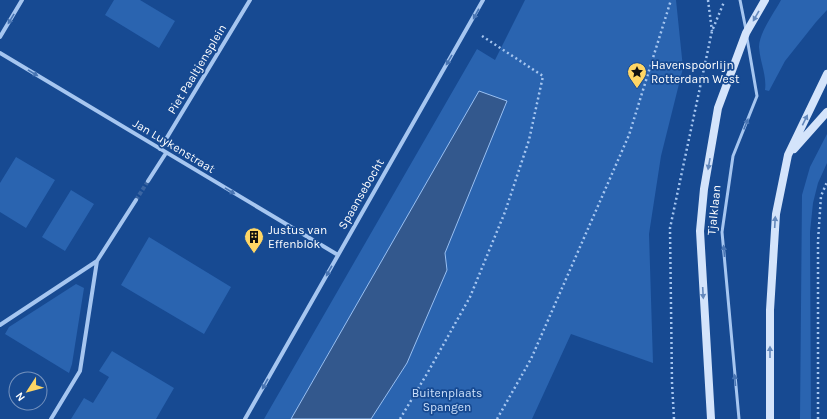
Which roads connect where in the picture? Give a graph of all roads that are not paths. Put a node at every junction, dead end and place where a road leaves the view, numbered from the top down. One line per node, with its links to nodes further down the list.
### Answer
1 (22, 0): 7 (street, one-way to 7)
2 (250, 0): 11 (street, Piet Paaltjensplein)
3 (484, 0): 16 (street, Spaansebocht, one-way to 16)
4 (740, 0): 6 (lane)
5 (765, 0): 6 (main road, Tjalklaan, one-way to 6)
6 (746, 33): 21 (main road, Tjalklaan, one-way to 21); 22 (lane, Tjalklaan, one-way to 6)
7 (0, 37)
8 (0, 53): 11 (street, Jan Luykenstraat, one-way to 11)
9 (827, 74): 13 (main road, one-way to 9)
10 (827, 112): 13 (main road)
11 (160, 149): 12 (street, Jan Luykenstraat)
12 (166, 152): 14 (street); 16 (street, Jan Luykenstraat, one-way to 16)
13 (788, 155): 23 (main road, one-way to 13)
14 (148, 181)
15 (136, 200): 17 (street)
16 (338, 255): 20 (street, Spaansebocht, one-way to 20)
17 (97, 261): 18 (street); 19 (street)
18 (0, 325)
19 (51, 419)
20 (245, 419)
21 (710, 419)
22 (739, 419)
23 (770, 419)

